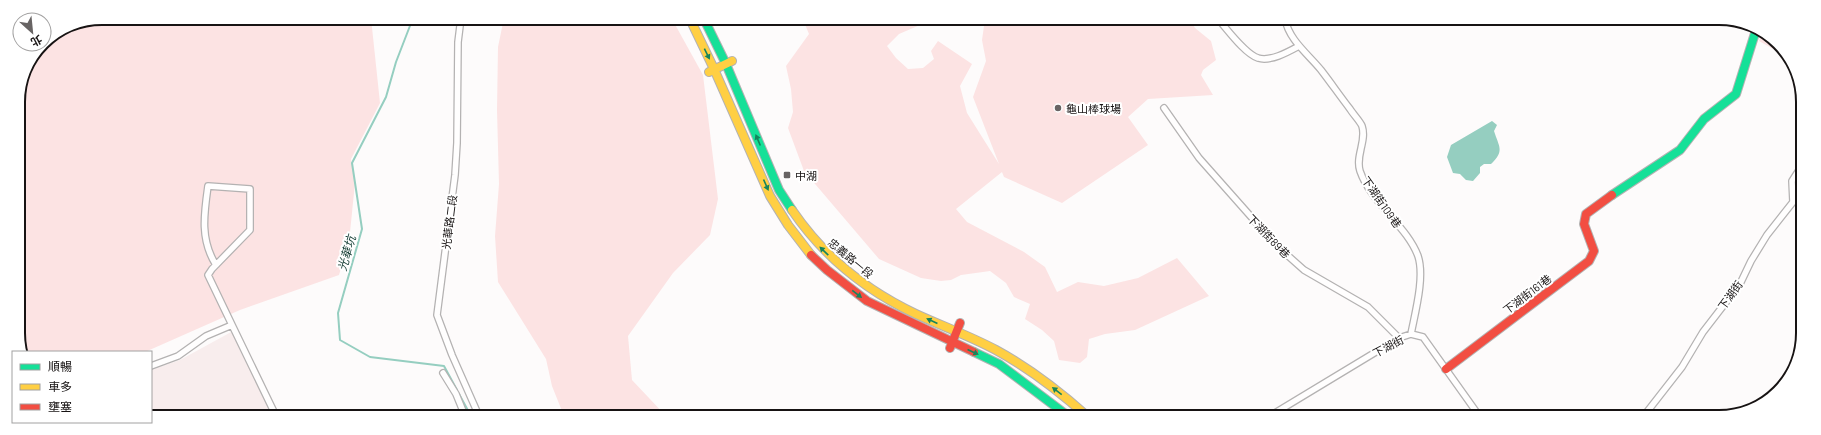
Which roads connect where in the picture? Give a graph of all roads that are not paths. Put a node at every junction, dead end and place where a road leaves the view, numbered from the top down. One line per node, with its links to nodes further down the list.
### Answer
1 (460, 25): 24 (street, 光華路二段)
2 (693, 25): 9 (main road, one-way to 9)
3 (707, 25): 8 (main road, 忠義路一段)
4 (1224, 25): 7 (street)
5 (1286, 25): 7 (street, 下湖街109巷)
6 (1755, 34): 20 (main road, 下湖街161巷)
7 (1299, 46): 16 (street, 下湖街109巷)
8 (729, 63): 9 (main road); 15 (main road, 忠義路一段, one-way to 8)
9 (712, 70): 18 (main road, one-way to 18)
10 (1164, 108): 17 (street, 下湖街89巷)
11 (1796, 175): 29 (street, 下湖街)
12 (216, 264): 12 (street); 14 (street)
13 (960, 323): 15 (main road)
14 (232, 325): 19 (street); 22 (street)
15 (957, 332): 18 (main road); 26 (main road, 忠義路一段, one-way to 15)
16 (1411, 334): 17 (street, 下湖街); 20 (street, 下湖街)
17 (1399, 338): 27 (street, 下湖街)
18 (951, 345): 25 (main road, one-way to 25)
19 (152, 366)
20 (1446, 369): 28 (street, 下湖街)
21 (444, 373): 23 (street)
22 (273, 410)
23 (463, 410)
24 (476, 410)
25 (1060, 410)
26 (1080, 410)
27 (1280, 410)
28 (1475, 410)
29 (1648, 410)

